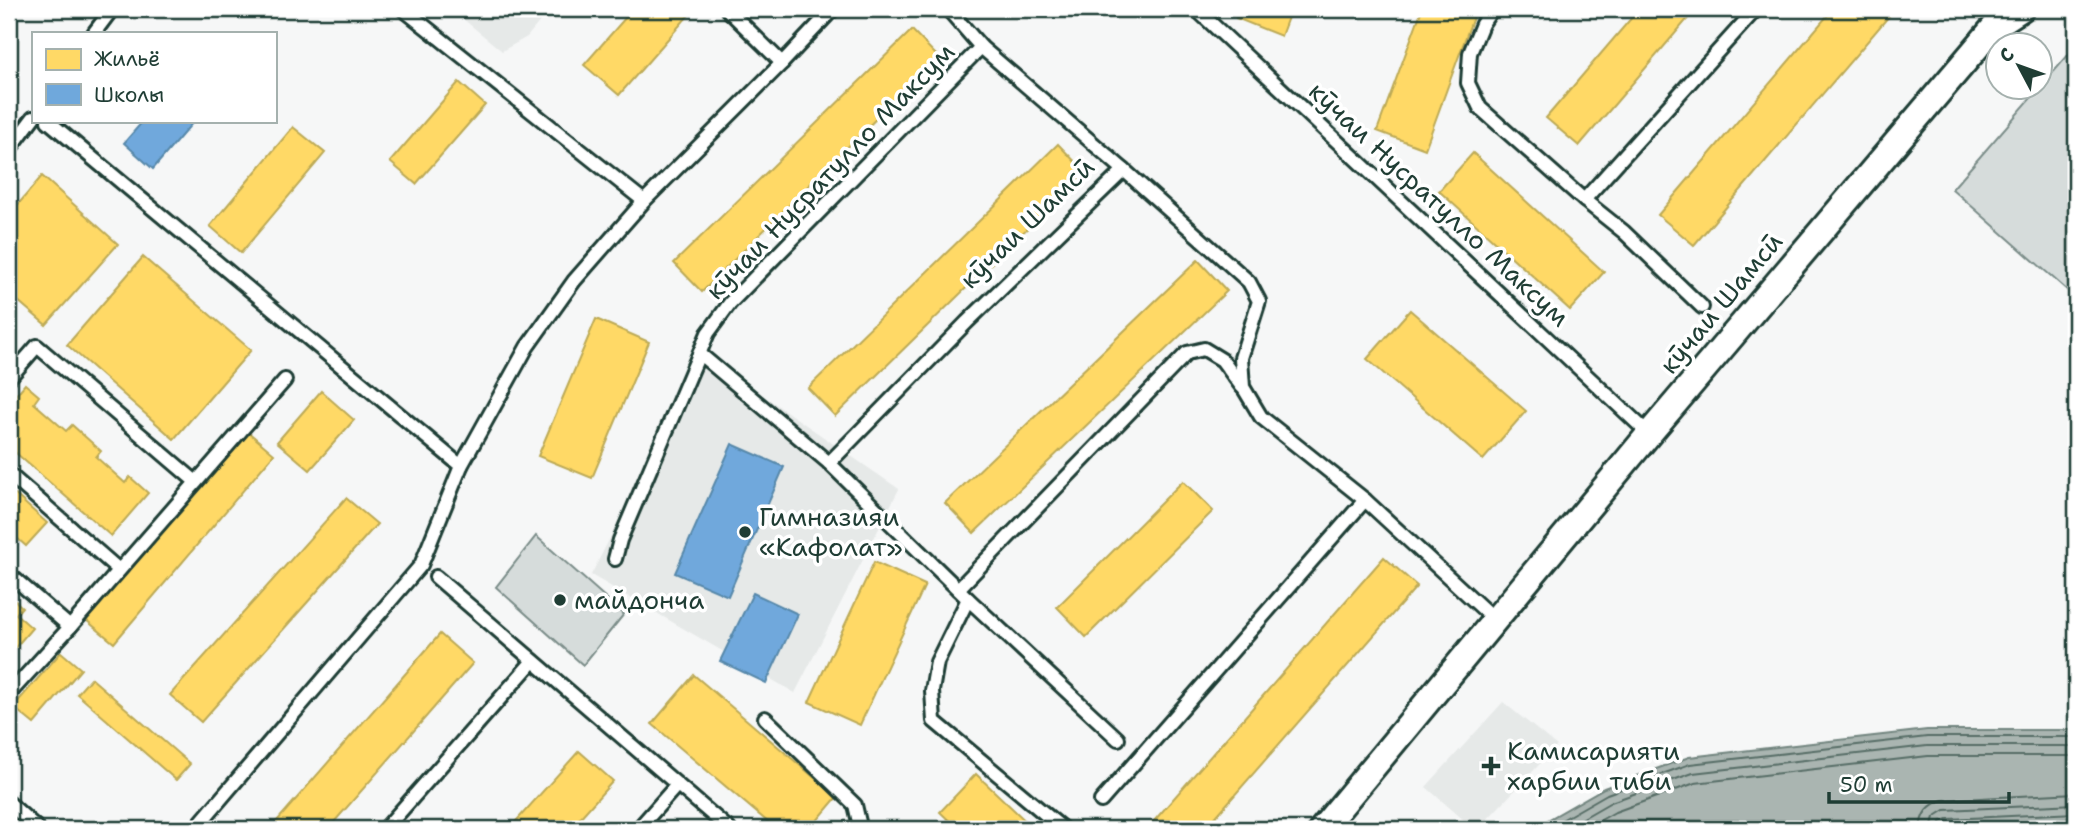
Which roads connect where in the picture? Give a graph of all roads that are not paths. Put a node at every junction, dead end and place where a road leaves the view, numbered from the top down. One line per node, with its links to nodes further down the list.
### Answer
1 (112, 9): 11 (lane)
2 (403, 9): 19 (lane)
3 (727, 9): 13 (lane)
4 (833, 9): 13 (lane)
5 (948, 9): 12 (lane, кӯчаи Нусратулло Максум)
6 (1196, 9): 25 (lane, кӯчаи Нусратулло Максум)
7 (1492, 9): 18 (lane)
8 (1756, 9): 18 (lane)
9 (2021, 9): 10 (street, кӯчаи Шамсӣ)
10 (1997, 17): 25 (street, кӯчаи Шамсӣ)
11 (95, 32)
12 (981, 47): 17 (lane, кӯчаи Нусратулло Максум); 21 (lane, кӯчаи Нусратулло Максум)
13 (782, 63): 19 (lane)
14 (32, 119): 16 (lane)
15 (49, 122): 27 (lane)
16 (9, 150)
17 (1124, 170): 24 (lane, кӯчаи Шамсӣ); 26 (lane, кӯчаи Шамсӣ)
18 (1584, 200): 20 (lane)
19 (644, 201): 27 (lane)
20 (1702, 307)
21 (700, 354): 26 (lane); 31 (lane, кӯчаи Нусратулло Максум)
22 (9, 378): 29 (lane)
23 (285, 380): 29 (lane)
24 (1243, 387): 30 (lane); 35 (lane)
25 (1649, 434): 37 (street, кӯчаи Шамсӣ)
26 (828, 463): 35 (lane)
27 (461, 466): 48 (lane)
28 (9, 474): 32 (lane)
29 (196, 482): 32 (lane)
30 (1365, 500): 37 (lane); 44 (lane)
31 (615, 559)
32 (119, 570): 38 (lane)
33 (9, 574): 38 (lane)
34 (436, 577): 39 (lane)
35 (958, 589): 36 (lane)
36 (968, 599): 42 (lane); 52 (lane)
37 (1495, 620): 53 (street, кӯчаи Шамсӣ)
38 (70, 627): 40 (lane)
39 (533, 661): 43 (lane); 49 (lane)
40 (9, 694)
41 (765, 718): 51 (lane)
42 (1118, 738)
43 (677, 785): 46 (lane); 50 (lane)
44 (1101, 801)
45 (9, 803): 47 (lane)
46 (723, 827)
47 (38, 829)
48 (195, 829)
49 (385, 829)
50 (638, 829)
51 (855, 829)
52 (1063, 829)
53 (1322, 829)

